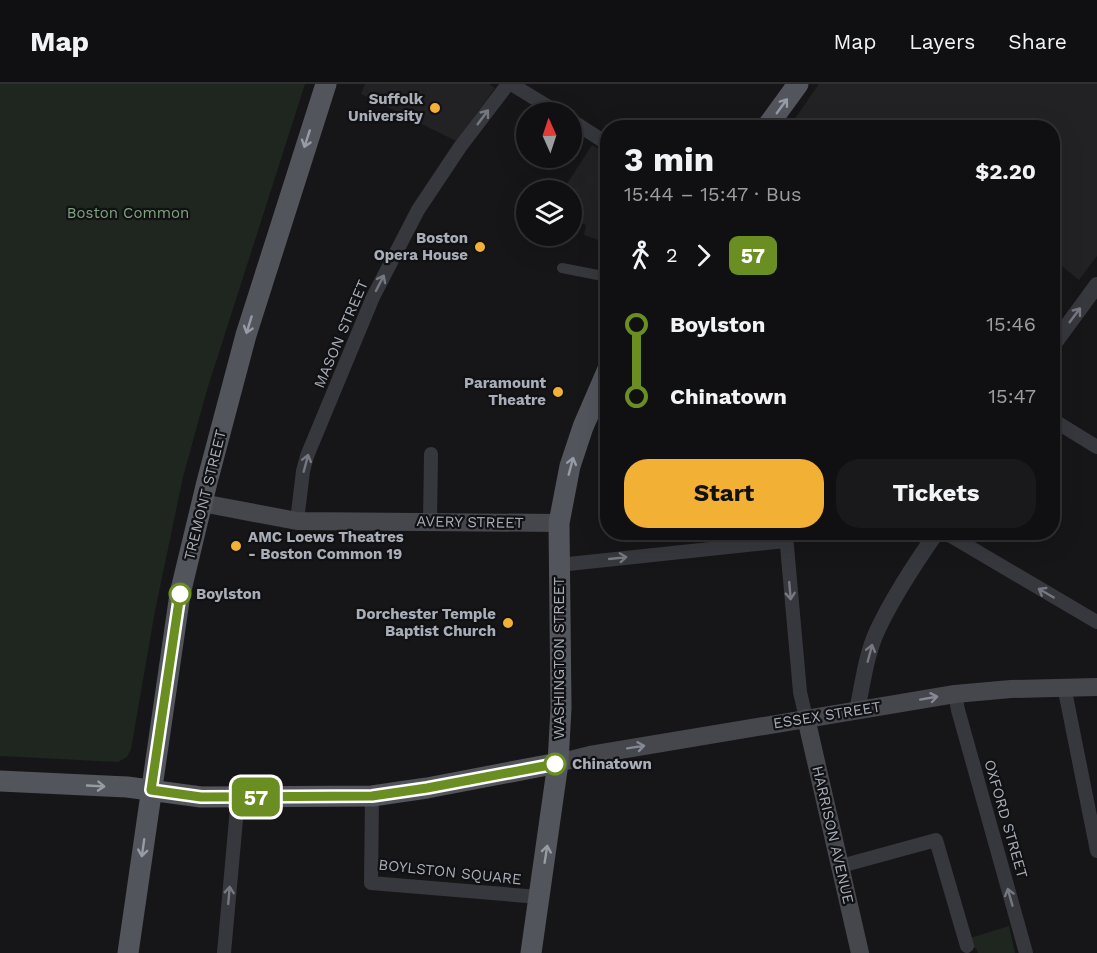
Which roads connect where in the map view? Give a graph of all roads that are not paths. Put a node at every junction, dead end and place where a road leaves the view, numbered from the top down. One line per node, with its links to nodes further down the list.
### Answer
1 (326, 84): 16 (main road, TREMONT STREET, one-way to 16)
2 (510, 84): 4 (street); 17 (street, MASON STREET, one-way to 2)
3 (798, 84): 5 (main road, one-way to 3)
4 (540, 102)
5 (772, 120)
6 (582, 128): 7 (street)
7 (600, 139)
8 (562, 268): 9 (street)
9 (600, 275)
10 (1097, 285): 11 (street, one-way to 10)
11 (1060, 335)
12 (600, 388): 19 (main road, WASHINGTON STREET, one-way to 12)
13 (1060, 424): 14 (street)
14 (1097, 447)
15 (431, 454): 18 (street)
16 (202, 503): 17 (main road, AVERY STREET); 33 (main road, TREMONT STREET)
17 (297, 520): 18 (main road, AVERY STREET)
18 (430, 521): 19 (main road, AVERY STREET)
19 (559, 523): 24 (main road, WASHINGTON STREET)
20 (762, 540): 24 (street, one-way to 20)
21 (786, 540): 30 (street, one-way to 30)
22 (932, 540): 29 (street, one-way to 22)
23 (958, 540): 25 (street, one-way to 23)
24 (559, 565): 31 (main road, WASHINGTON STREET)
25 (1097, 622)
26 (1064, 686): 27 (main road, ESSEX STREET); 28 (main road, ESSEX STREET); 36 (street)
27 (1097, 687)
28 (955, 694): 29 (main road, ESSEX STREET, one-way to 28); 44 (street, OXFORD STREET, one-way to 28)
29 (857, 710): 30 (main road, ESSEX STREET)
30 (806, 718): 31 (main road, ESSEX STREET, one-way to 30); 37 (main road, HARRISON AVENUE)
31 (558, 763): 34 (main road); 38 (main road, WASHINGTON STREET, one-way to 31)
32 (0, 781): 33 (main road, one-way to 33)
33 (151, 790): 35 (main road); 40 (main road, TREMONT STREET, one-way to 40)
34 (372, 796): 35 (main road); 38 (street, BOYLSTON SQUARE)
35 (238, 797): 41 (street, one-way to 35)
36 (1097, 851)
37 (841, 866): 39 (street); 43 (main road, HARRISON AVENUE)
38 (539, 897): 42 (main road, WASHINGTON STREET)
39 (967, 946)
40 (128, 953)
41 (224, 953)
42 (531, 953)
43 (860, 953)
44 (1026, 953)

